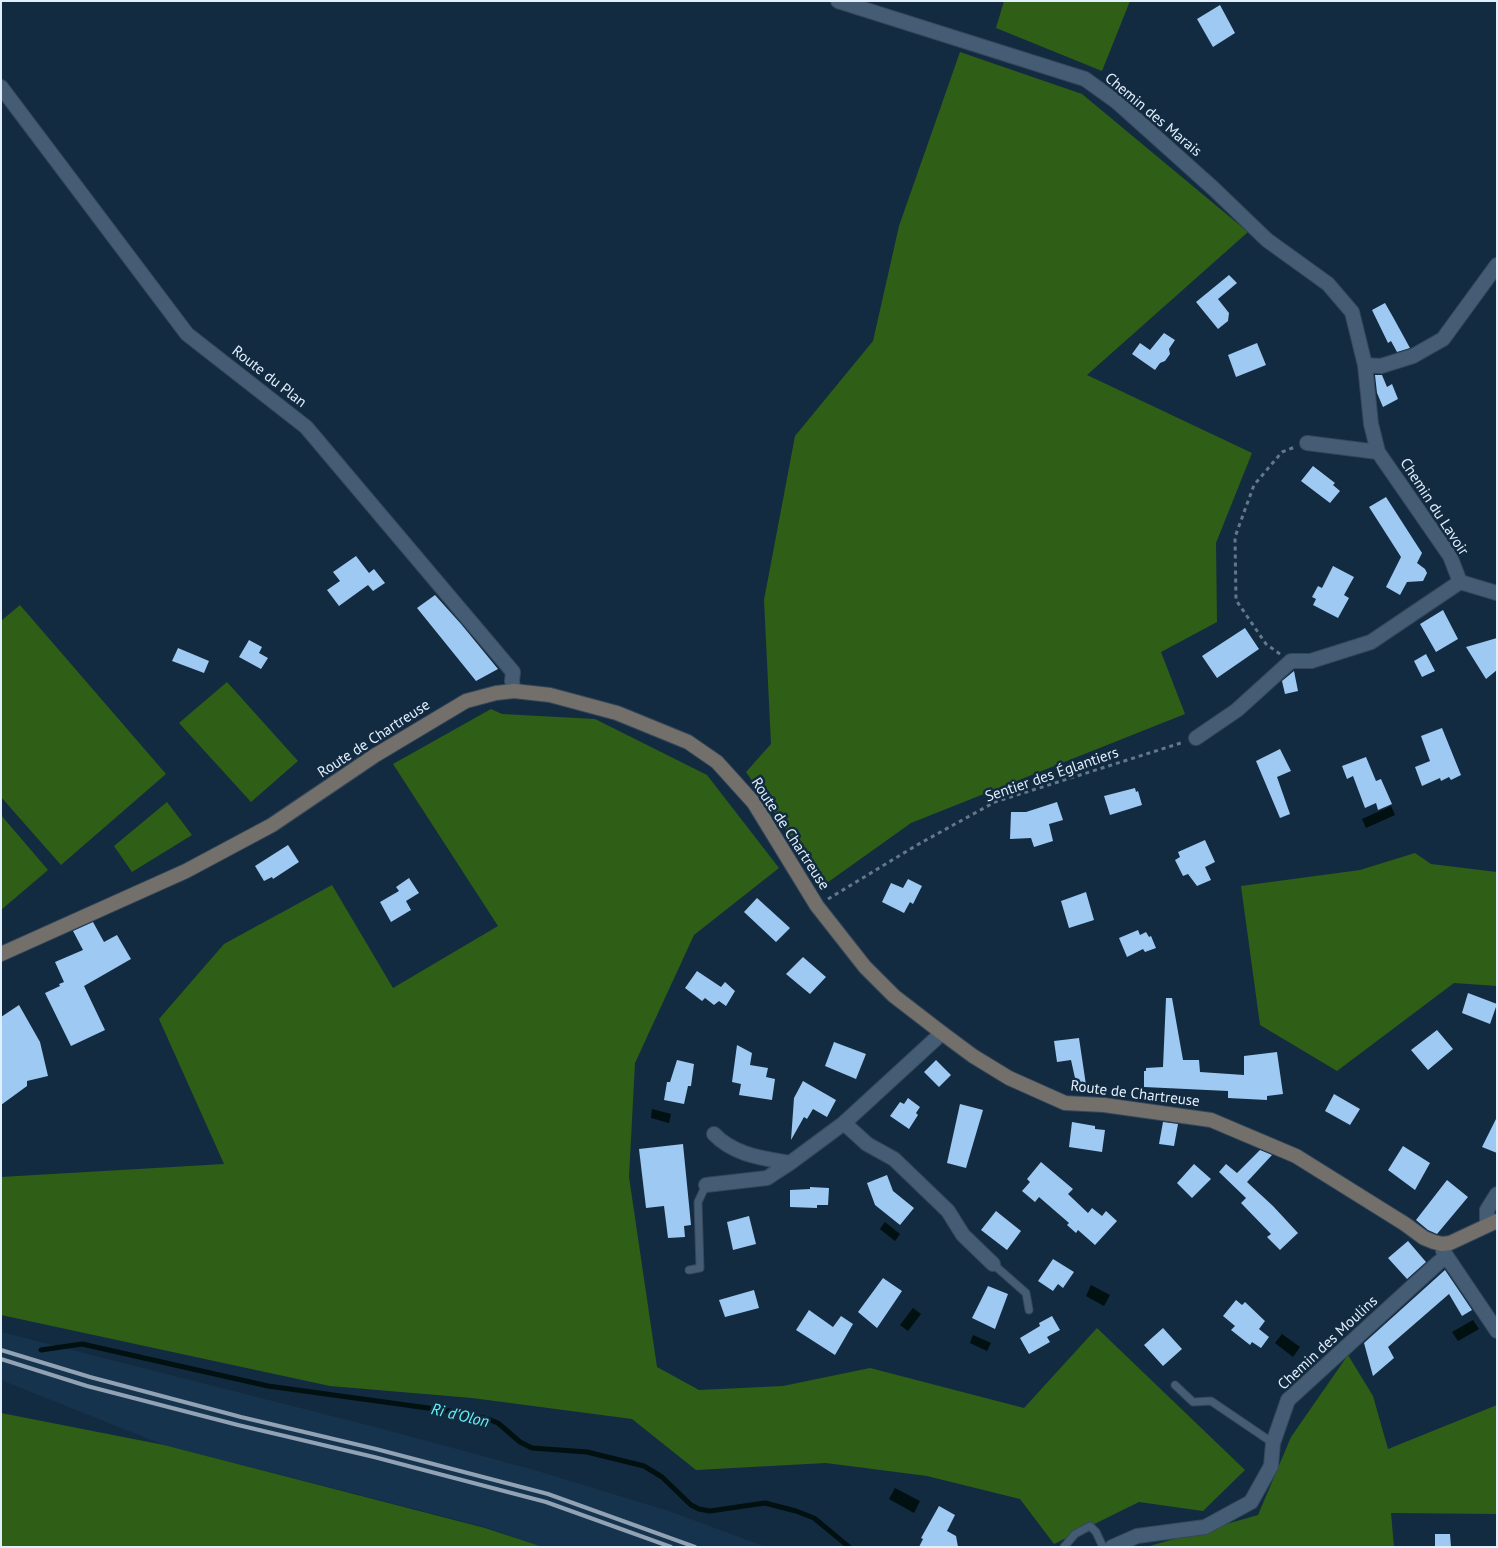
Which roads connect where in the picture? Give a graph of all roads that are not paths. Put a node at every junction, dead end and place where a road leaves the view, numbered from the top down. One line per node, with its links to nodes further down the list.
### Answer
1 (838, 1): 4 (street, Chemin des Marais)
2 (1, 86): 9 (street, Route du Plan)
3 (1497, 265): 4 (street)
4 (1365, 365): 6 (street, Chemin du Lavoir)
5 (1307, 443): 6 (street, Chemin du Lavoir)
6 (1378, 452): 7 (street, Chemin du Lavoir)
7 (1460, 582): 8 (street); 10 (street)
8 (1497, 593)
9 (514, 691): 11 (main road, Route de Chartreuse); 12 (main road, Route de Chartreuse)
10 (1196, 738)
11 (1, 954)
12 (942, 1033): 13 (street); 19 (main road, Route de Chartreuse)
13 (844, 1123): 15 (street); 20 (street)
14 (714, 1134): 15 (street)
15 (790, 1162): 16 (street)
16 (706, 1185): 21 (lane)
17 (1497, 1194): 18 (street)
18 (1492, 1223): 19 (main road)
19 (1444, 1251): 23 (street); 25 (street, Chemin des Moulins)
20 (992, 1264): 22 (lane)
21 (688, 1270)
22 (1029, 1310)
23 (1497, 1331)
24 (1175, 1385): 25 (lane)
25 (1273, 1443): 28 (street, Chemin des Moulins)
26 (1064, 1547): 27 (lane)
27 (1104, 1547)
28 (1112, 1547)

